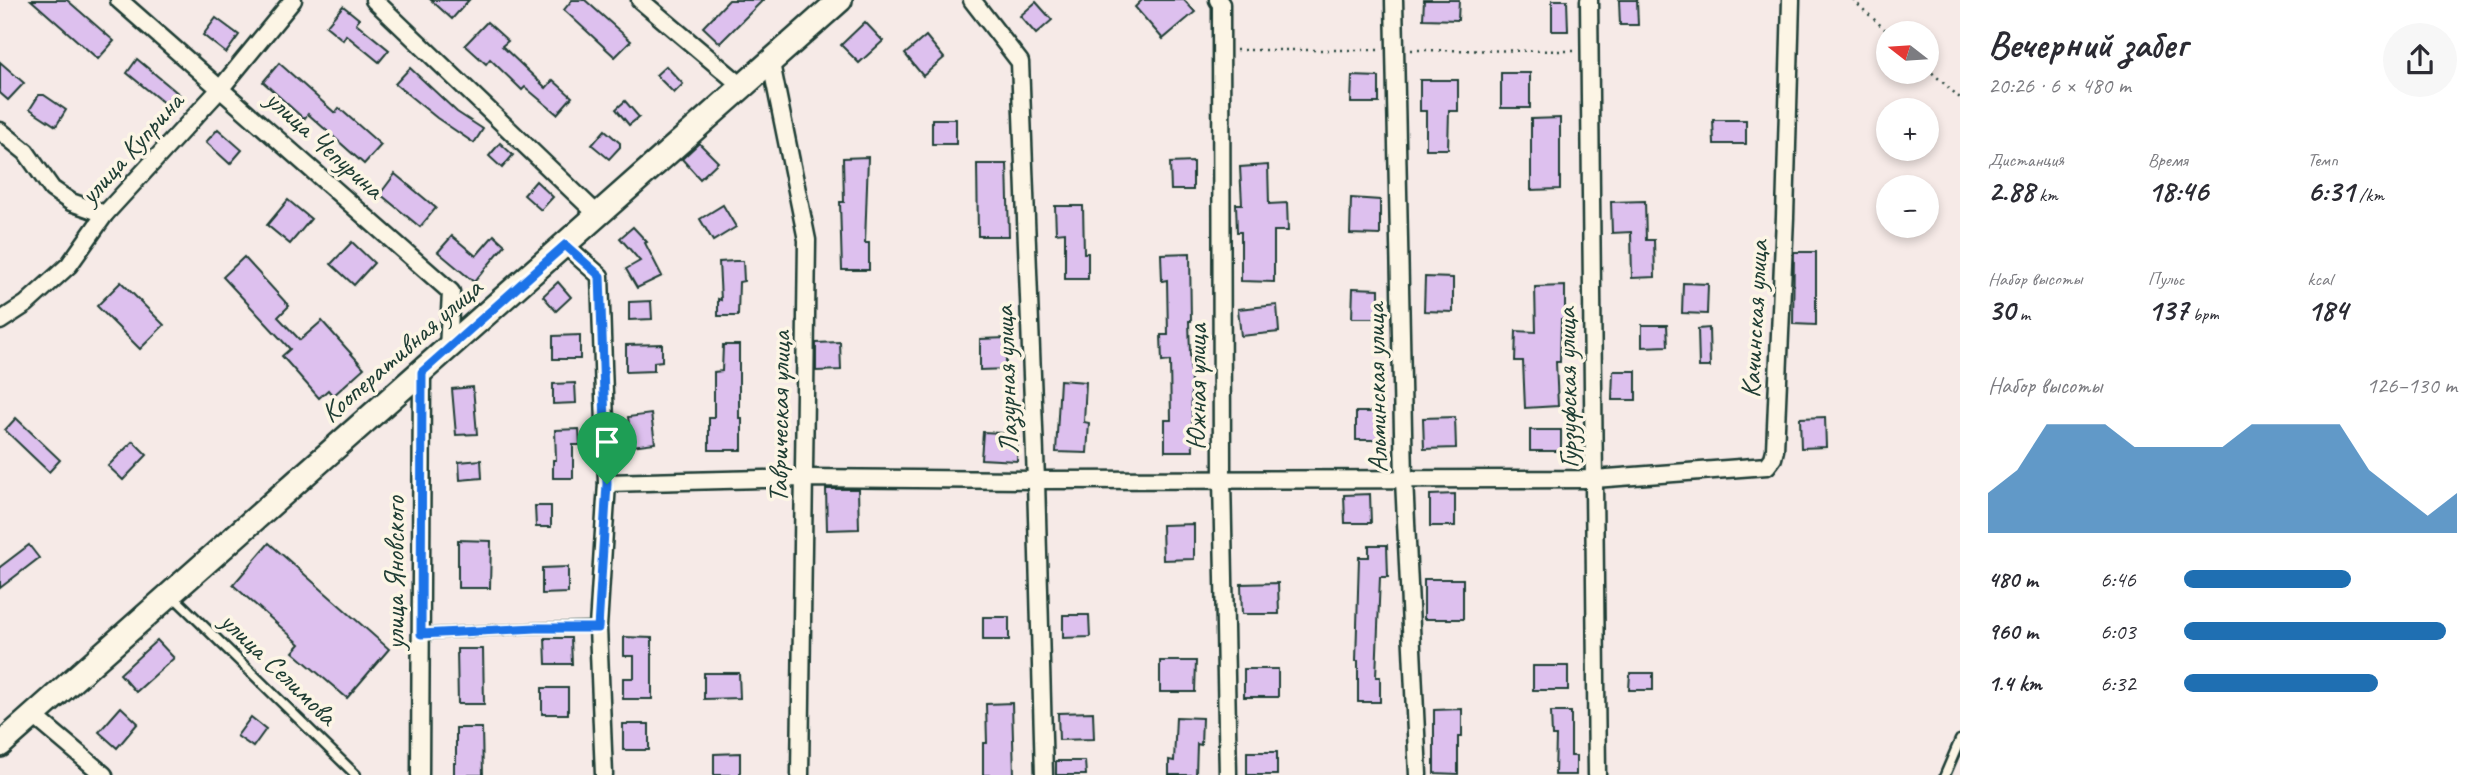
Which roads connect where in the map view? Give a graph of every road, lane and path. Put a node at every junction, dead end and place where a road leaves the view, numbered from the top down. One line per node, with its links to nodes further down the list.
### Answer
1 (119, 0): 16 (street, улица Чепурина)
2 (293, 0): 16 (street, улица Куприна)
3 (374, 0): 20 (street)
4 (640, 0): 15 (street)
5 (841, 0): 13 (street, Кооперативная улица)
6 (972, 0): 29 (street, Лазурная улица)
7 (1218, 0): 28 (street, Южная улица)
8 (1394, 0): 26 (street, Альминская улица)
9 (1589, 0): 27 (street, Гурзуфская улица)
10 (1791, 0): 27 (street, Качинская улица)
11 (1853, 0): 12 (path)
12 (1876, 21)
13 (771, 63): 15 (street, Кооперативная улица); 25 (street, Таврическая улица)
14 (1939, 79): 17 (path)
15 (743, 87): 20 (street, Кооперативная улица)
16 (221, 88): 19 (street, улица Куприна); 23 (street, улица Чепурина)
17 (1960, 98)
18 (0, 131): 19 (street)
19 (105, 214): 22 (street, улица Куприна)
20 (598, 215): 21 (street, Кооперативная улица)
21 (565, 245): 23 (street, Кооперативная улица); 30 (street)
22 (0, 321)
23 (447, 349): 24 (street, Кооперативная улица)
24 (422, 372): 31 (street, Кооперативная улица); 33 (street, улица Яновского)
25 (804, 478): 29 (street, Качинская улица); 30 (street, Качинская улица); 41 (street, Таврическая улица)
26 (1404, 479): 27 (street, Качинская улица); 28 (street, Качинская улица); 44 (street, Альминская улица)
27 (1594, 479): 45 (street, Гурзуфская улица)
28 (1222, 480): 29 (street, Качинская улица); 43 (street, Южная улица)
29 (1036, 481): 42 (street, Лазурная улица)
30 (607, 484): 32 (street)
31 (171, 593): 34 (street, Кооперативная улица); 38 (lane, улица Селимова)
32 (598, 628): 33 (lane); 40 (street)
33 (421, 634): 39 (street, улица Яновского)
34 (33, 715): 36 (street, Кооперативная улица); 37 (street)
35 (1960, 740): 46 (lane)
36 (0, 744)
37 (104, 775)
38 (356, 775)
39 (420, 775)
40 (604, 775)
41 (800, 775)
42 (1044, 775)
43 (1228, 775)
44 (1418, 775)
45 (1598, 775)
46 (1945, 775)

